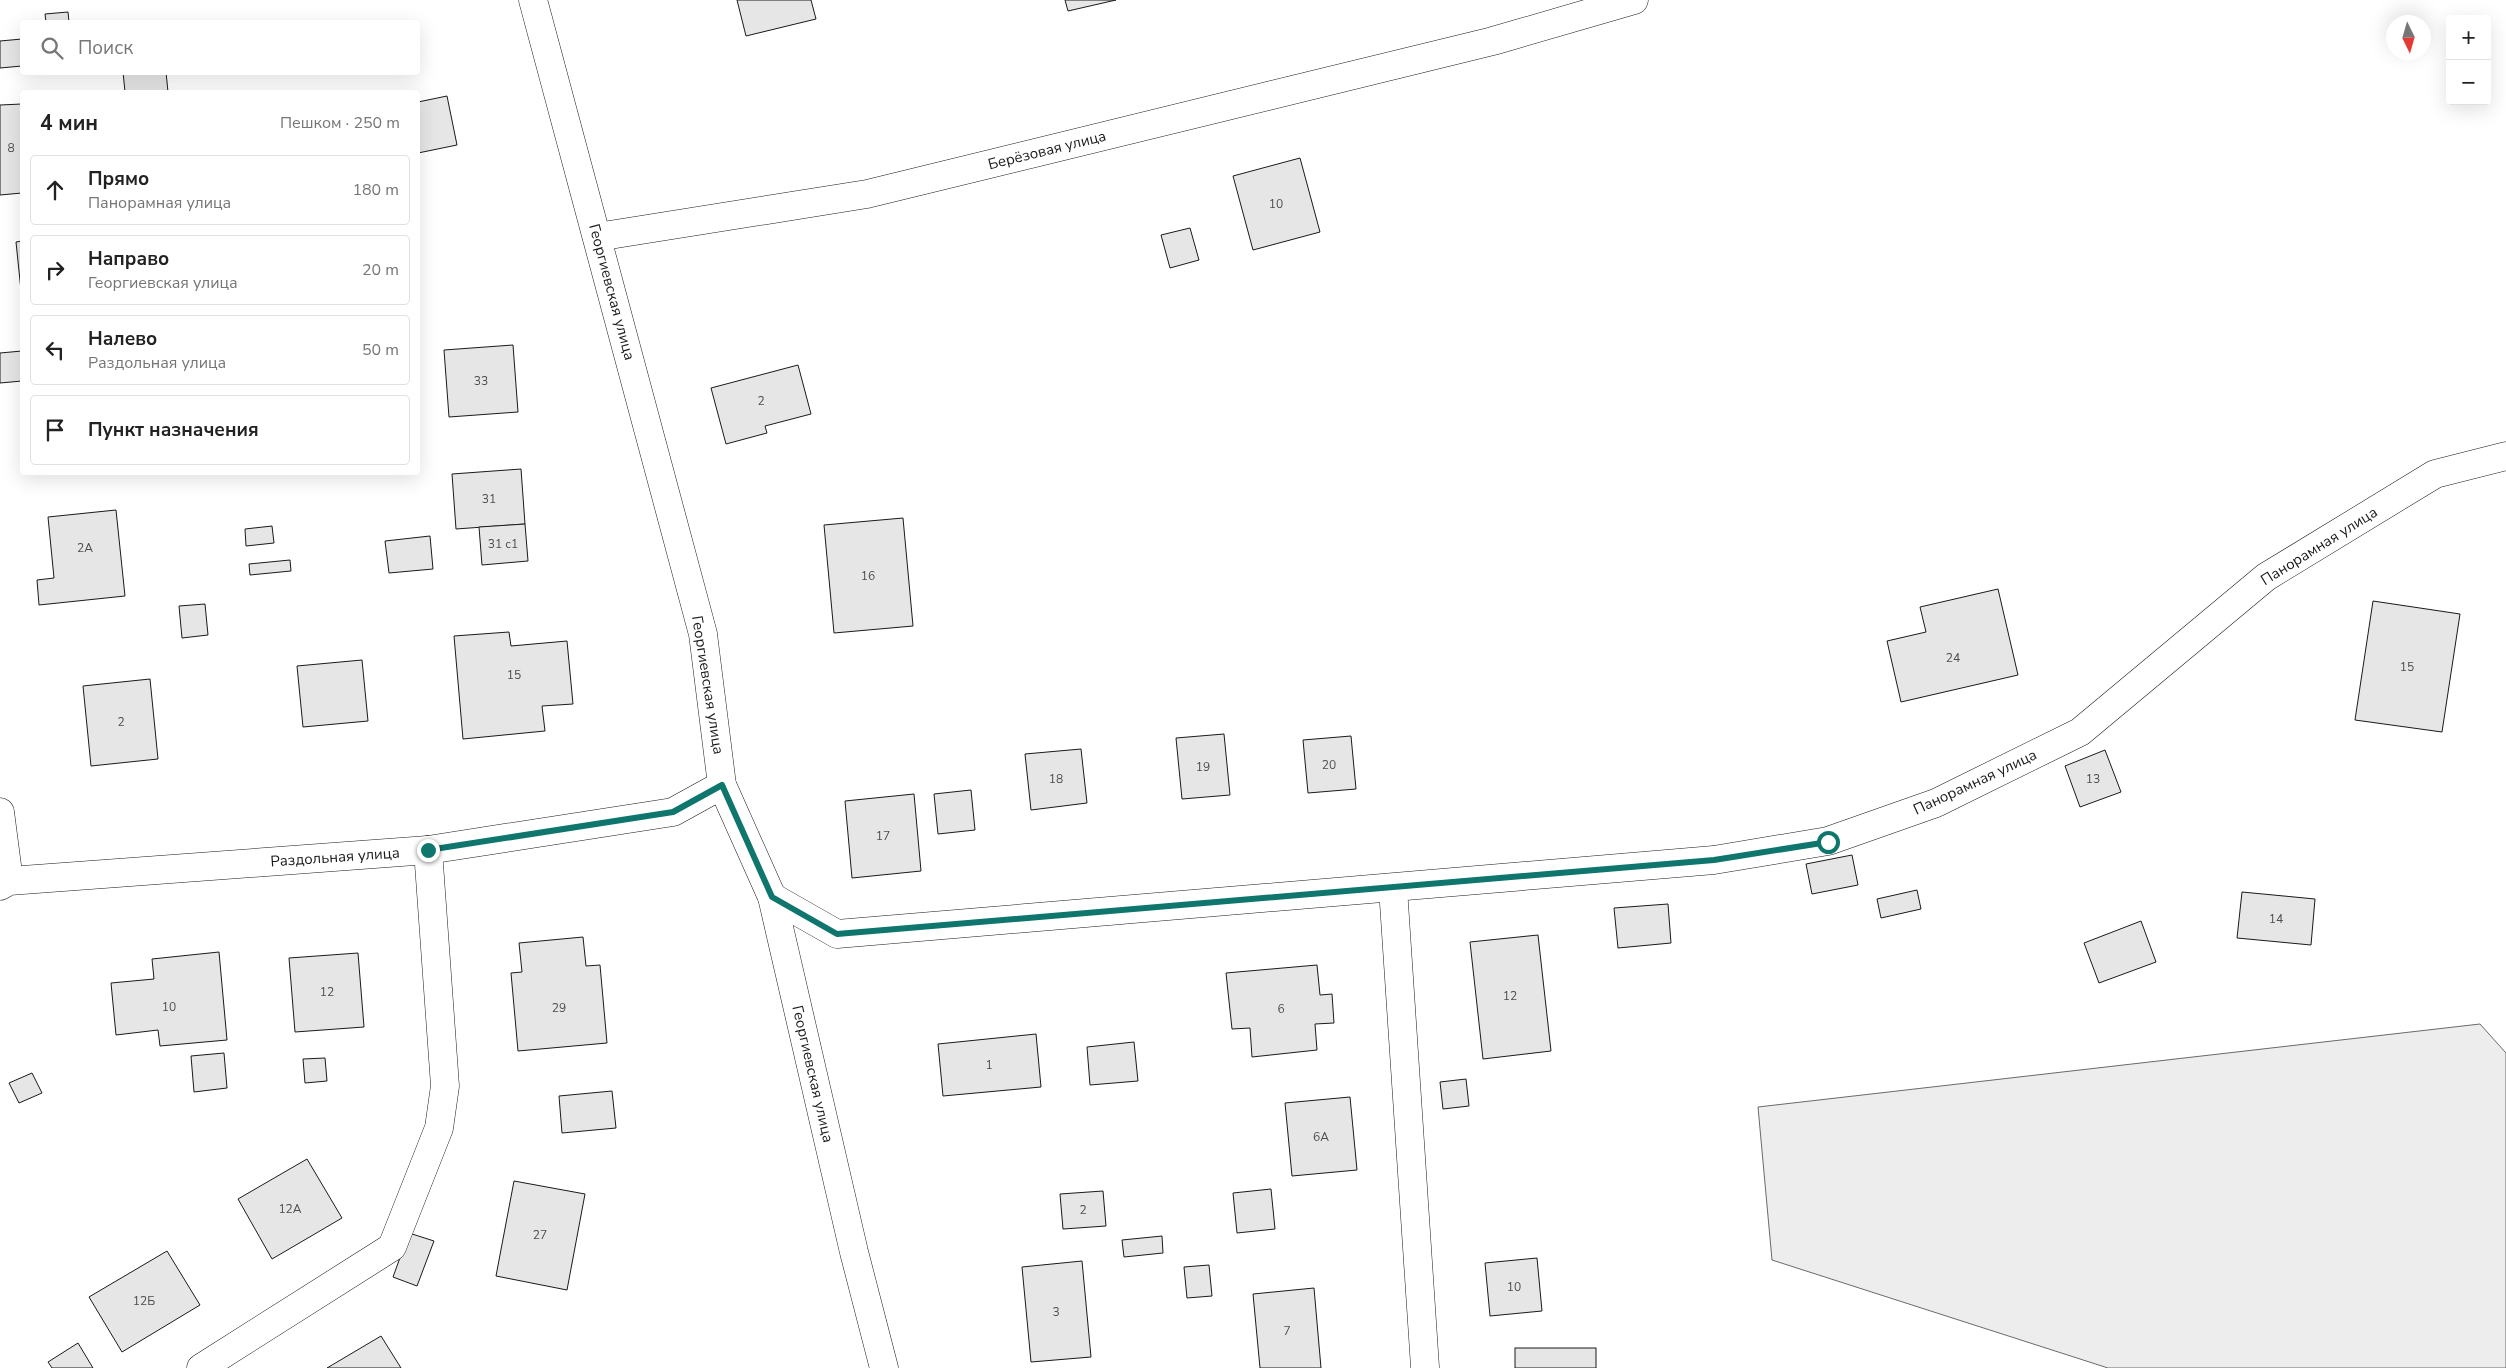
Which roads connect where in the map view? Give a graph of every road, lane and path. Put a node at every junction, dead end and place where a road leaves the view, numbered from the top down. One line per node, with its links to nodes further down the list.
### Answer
1 (533, 0): 3 (street, Георгиевская улица)
2 (1634, 0): 3 (street, Берёзовая улица)
3 (597, 237): 5 (street, Георгиевская улица)
4 (2506, 456): 9 (street, Панорамная улица)
5 (722, 785): 7 (street, Раздольная улица); 10 (street, Георгиевская улица)
6 (0, 812): 8 (street)
7 (428, 850): 8 (street, Раздольная улица); 12 (street)
8 (5, 883)
9 (1393, 888): 10 (street, Панорамная улица); 11 (street)
10 (772, 897): 13 (street, Георгиевская улица)
11 (1425, 1367)
12 (200, 1368)
13 (884, 1368)

